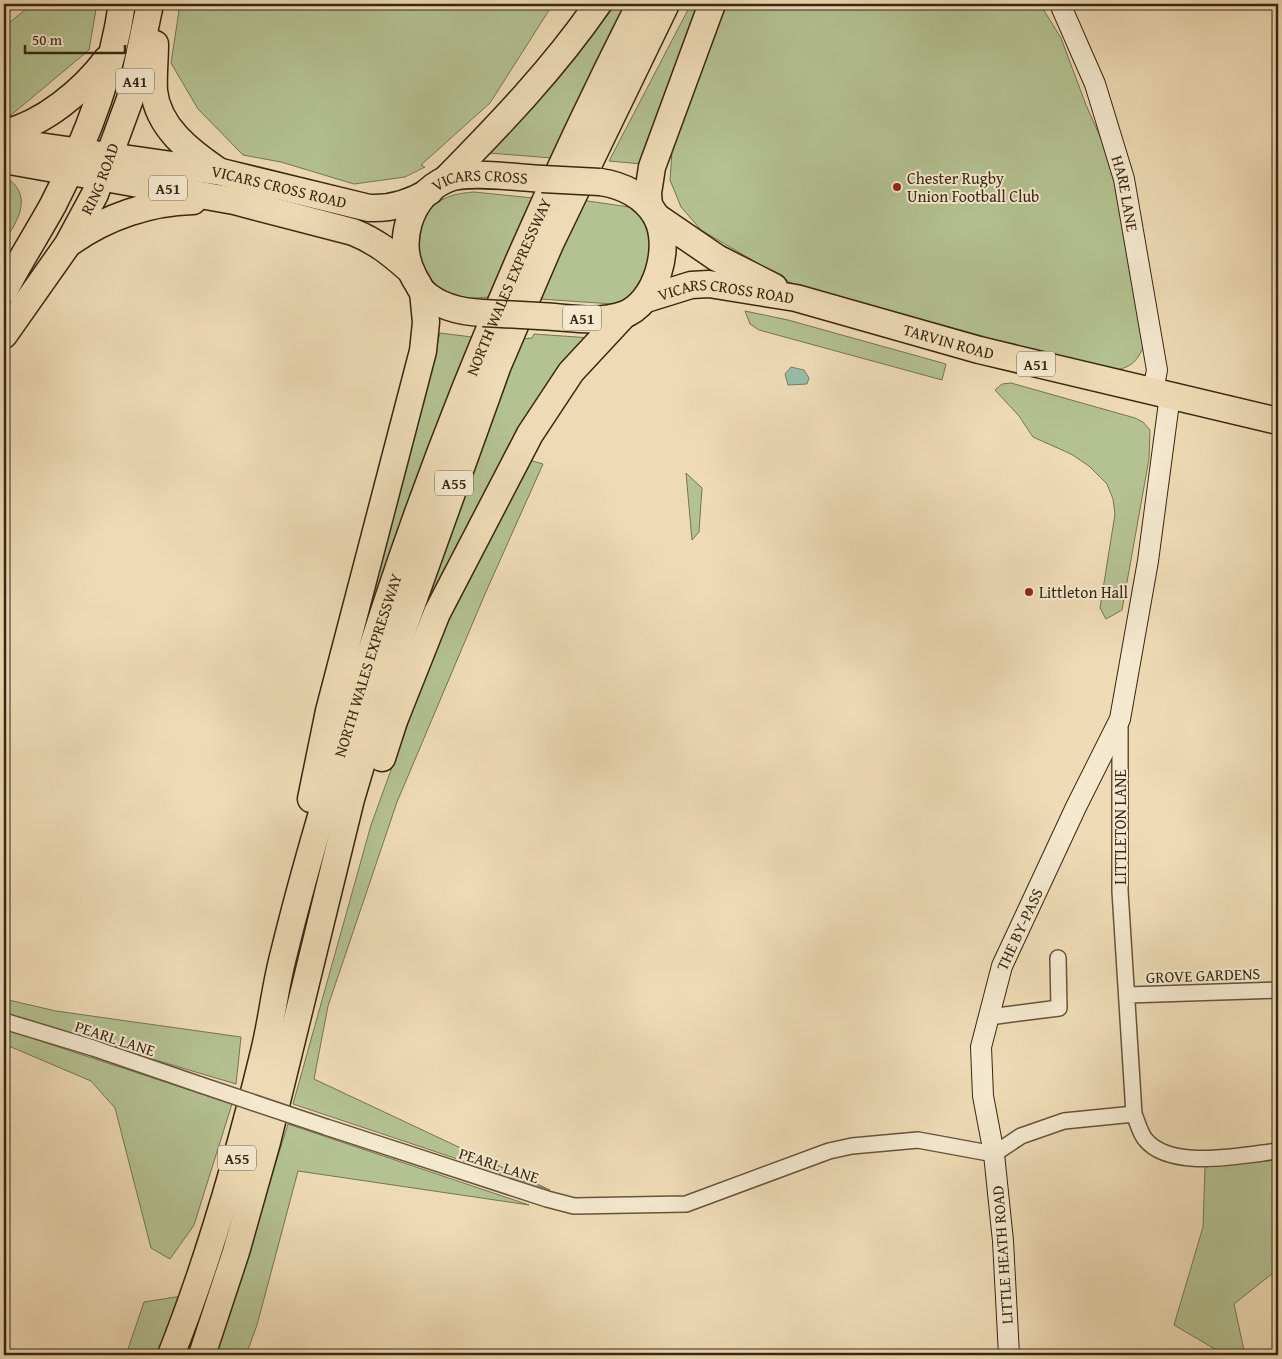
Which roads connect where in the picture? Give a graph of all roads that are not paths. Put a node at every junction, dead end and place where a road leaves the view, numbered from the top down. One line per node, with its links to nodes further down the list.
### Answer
1 (122, 4): 9 (highway, RING ROAD / A41)
2 (148, 4): 12 (highway, RING ROAD / A41)
3 (154, 4): 13 (highway)
4 (598, 4): 14 (highway)
5 (640, 4): 29 (highway, NORTH WALES EXPRESSWAY / A55)
6 (666, 4): 31 (highway, NORTH WALES EXPRESSWAY / A55)
7 (712, 4): 16 (highway)
8 (1060, 4): 26 (street, HARE LANE)
9 (111, 53): 10 (highway); 12 (highway, RING ROAD / A41)
10 (4, 133)
11 (7, 155): 12 (highway, VICARS CROSS ROAD / A51); 17 (highway)
12 (90, 164): 13 (highway, VICARS CROSS ROAD / A51); 15 (highway, VICARS CROSS ROAD / A51); 17 (highway, RING ROAD / A41); 18 (highway, RING ROAD / A41); 23 (highway)
13 (220, 172): 14 (highway, VICARS CROSS ROAD / A51)
14 (438, 185): 16 (highway, VICARS CROSS / A51, bridge); 19 (highway, VICARS CROSS)
15 (234, 202): 18 (highway); 19 (highway, VICARS CROSS ROAD / A51)
16 (653, 212): 21 (highway, VICARS CROSS ROAD / A51); 22 (highway, A51)
17 (40, 228): 20 (highway, RING ROAD / A41)
18 (68, 244): 25 (highway, RING ROAD / A41)
19 (417, 282): 24 (highway, A51, bridge); 29 (highway, VICARS CROSS)
20 (4, 291)
21 (796, 298): 22 (highway, VICARS CROSS ROAD / A51); 26 (highway, TARVIN ROAD / A51)
22 (646, 299): 24 (highway, A51)
23 (4, 300)
24 (624, 315): 31 (highway)
25 (4, 335)
26 (1161, 393): 27 (highway, TARVIN ROAD / A51); 28 (street, LITTLETON LANE)
27 (1278, 421)
28 (1120, 719): 33 (street, LITTLETON LANE); 34 (street, THE BY-PASS)
29 (283, 956): 39 (highway, NORTH WALES EXPRESSWAY / A55)
30 (1058, 958): 34 (street)
31 (305, 986): 40 (highway, NORTH WALES EXPRESSWAY / A55)
32 (1278, 990): 33 (street, GROVE GARDENS)
33 (1128, 995): 36 (street, LITTLETON LANE)
34 (989, 1017): 38 (street, THE BY-PASS)
35 (4, 1021): 38 (street, PEARL LANE, bridge)
36 (1134, 1114): 37 (street); 38 (street)
37 (1278, 1151)
38 (994, 1154): 41 (street, LITTLE HEATH ROAD)
39 (171, 1355)
40 (202, 1355)
41 (1009, 1355)

